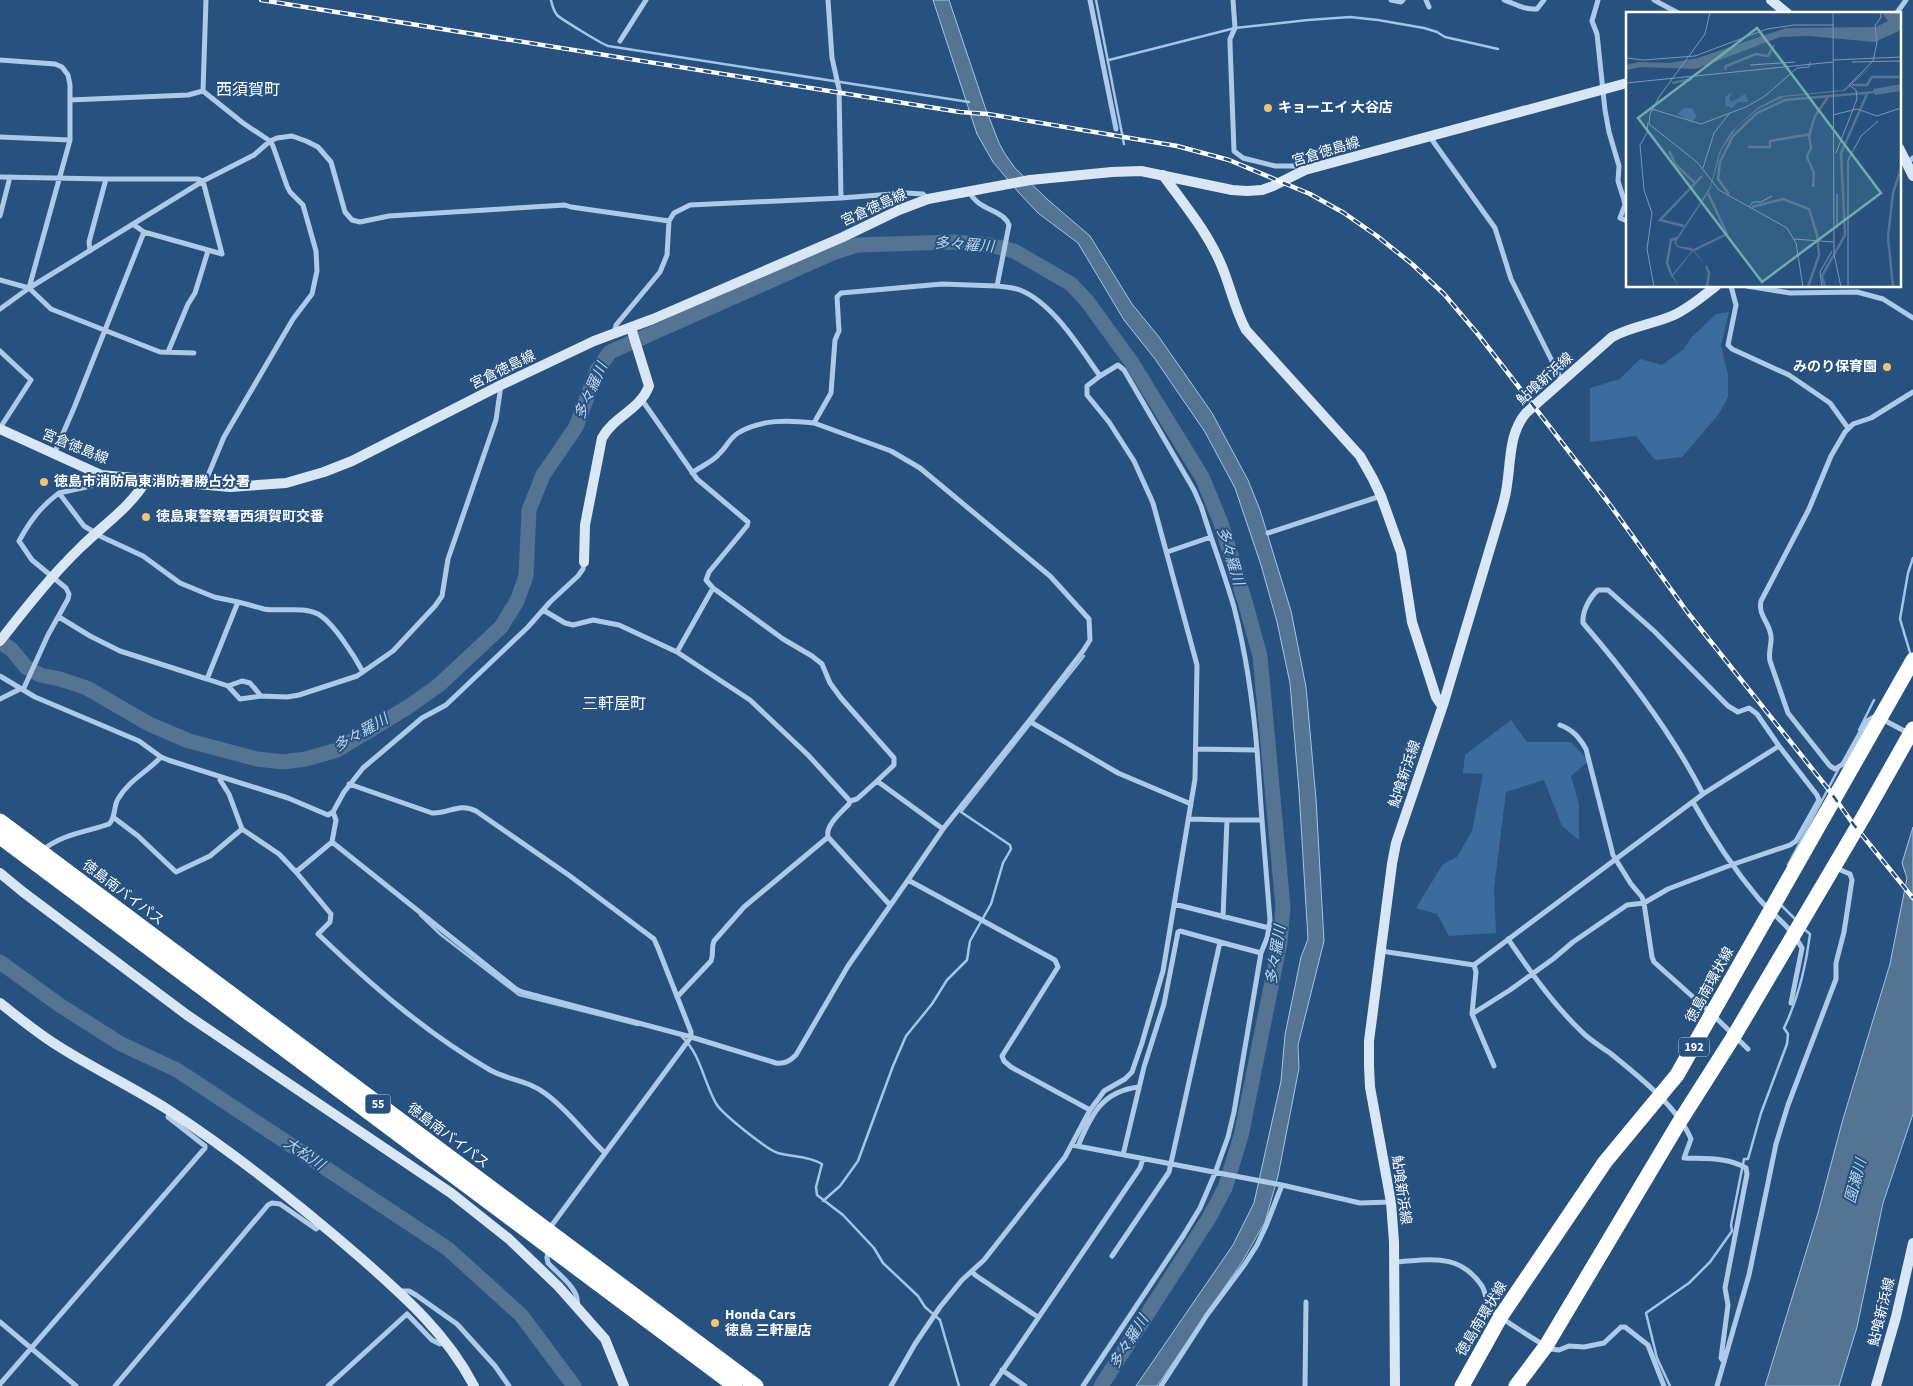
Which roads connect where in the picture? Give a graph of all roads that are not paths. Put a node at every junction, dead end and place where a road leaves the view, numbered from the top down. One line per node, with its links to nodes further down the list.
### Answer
1 (206, 0): 23 (street)
2 (646, 0): 19 (street)
3 (828, 0): 40 (street)
4 (1090, 0): 25 (street)
5 (1233, 0): 31 (street)
6 (1390, 0): 7 (street)
7 (1402, 0)
8 (1426, 0): 15 (street)
9 (1504, 0): 10 (street)
10 (1544, 0)
11 (1598, 0): 22 (street)
12 (1654, 0): 16 (street)
13 (1771, 0): 17 (main road)
14 (1906, 0): 18 (street)
15 (1429, 6)
16 (1676, 12)
17 (1786, 12)
18 (1897, 12)
19 (620, 40)
20 (0, 60): 24 (street)
21 (1626, 83): 22 (main road, 宮倉徳島線)
22 (1602, 90): 27 (main road, 宮倉徳島線); 44 (street)
23 (203, 91): 24 (street); 29 (street)
24 (70, 100): 28 (street)
25 (1116, 129)
26 (0, 137): 28 (street)
27 (1430, 137): 31 (main road, 宮倉徳島線); 67 (street)
28 (70, 140): 36 (street)
29 (270, 141): 38 (street); 43 (street); 78 (street)
30 (1904, 156): 34 (main road)
31 (1305, 170): 32 (main road, 宮倉徳島線)
32 (1163, 175): 39 (main road, 宮倉徳島線); 80 (main road)
33 (0, 176): 35 (street)
34 (1913, 176)
35 (10, 177): 36 (street); 42 (street)
36 (59, 178): 37 (street); 51 (street)
37 (106, 180): 38 (street); 47 (street)
38 (204, 181): 45 (street); 48 (street)
39 (969, 190): 41 (main road, 宮倉徳島線); 50 (street)
40 (841, 198): 41 (street); 43 (street)
41 (928, 199): 61 (main road, 宮倉徳島線)
42 (0, 216)
43 (668, 221): 62 (street)
44 (1626, 221)
45 (134, 225): 46 (street); 47 (street)
46 (144, 232): 48 (street); 60 (street)
47 (90, 251): 51 (street)
48 (208, 251): 64 (street)
49 (0, 280): 51 (street)
50 (997, 286): 66 (street); 71 (street)
51 (29, 288): 58 (street); 60 (street)
52 (1713, 288): 67 (main road, 鮎喰新浜線)
53 (1732, 288): 73 (street)
54 (1759, 288): 57 (street)
55 (1817, 288): 57 (street)
56 (1858, 289): 57 (street); 59 (street)
57 (1818, 293)
58 (0, 309)
59 (1913, 318)
60 (106, 330): 64 (street); 74 (street)
61 (631, 330): 62 (main road, 宮倉徳島線); 70 (main road)
62 (614, 333): 68 (main road, 宮倉徳島線)
63 (0, 351): 72 (street)
64 (168, 352): 65 (street)
65 (194, 353)
66 (1100, 376): 83 (street); 84 (street)
67 (1562, 381): 101 (main road, 鮎喰新浜線)
68 (501, 385): 78 (main road, 宮倉徳島線); 94 (street)
69 (1913, 392): 73 (street)
70 (642, 400): 75 (street); 85 (main road)
71 (814, 422): 75 (street); 103 (street)
72 (0, 428): 74 (main road, 宮倉徳島線)
73 (1848, 428): 102 (street)
74 (53, 454): 76 (main road, 宮倉徳島線)
75 (692, 473): 87 (street)
76 (101, 475): 77 (main road, 宮倉徳島線); 79 (street)
77 (147, 479): 78 (main road, 宮倉徳島線); 81 (main road)
78 (204, 484)
79 (59, 493): 81 (street); 86 (street)
80 (1381, 496): 82 (street); 101 (main road)
81 (96, 533): 86 (main road); 88 (street)
82 (1268, 533)
83 (1211, 538): 84 (street); 108 (street)
84 (1167, 552): 107 (street)
85 (584, 562): 89 (street)
86 (53, 577): 90 (street); 91 (main road)
87 (713, 588): 92 (street); 111 (street)
88 (238, 602): 94 (street); 96 (street)
89 (543, 610): 92 (street); 112 (street)
90 (59, 617): 96 (street); 98 (street)
91 (0, 641)
92 (676, 652): 114 (street)
93 (1913, 660): 102 (highway, 徳島南環状線 / 192)
94 (363, 672): 99 (street)
95 (0, 676): 98 (street)
96 (207, 679): 97 (street)
97 (228, 686): 99 (street); 99 (street)
98 (22, 689): 100 (street); 109 (street)
99 (261, 696)
100 (0, 699)
101 (1443, 705): 144 (main road, 鮎喰新浜線)
102 (1880, 718): 105 (street); 138 (highway, 徳島南環状線 / 192)
103 (1029, 721): 116 (street); 124 (street)
104 (1560, 725): 129 (street)
105 (1912, 731): 131 (highway, 192)
106 (1779, 746): 113 (street); 113 (street); 130 (street)
107 (1196, 749): 108 (street); 116 (street)
108 (1257, 750): 121 (street)
109 (161, 757): 110 (street); 118 (street)
110 (220, 777): 117 (street); 123 (street)
111 (877, 781): 114 (street); 124 (street)
112 (349, 784): 117 (street); 148 (street)
113 (1703, 794): 115 (street)
114 (850, 801): 126 (street)
115 (1693, 802): 129 (street); 130 (street)
116 (1191, 804): 119 (street)
117 (333, 812): 127 (street)
118 (113, 817): 123 (street); 128 (street)
119 (1188, 819): 120 (street); 136 (street)
120 (1227, 820): 121 (street); 139 (street)
121 (1262, 820): 140 (street)
122 (0, 821): 128 (highway, 徳島南バイパス / 55)
123 (242, 829): 132 (street)
124 (943, 830): 134 (street)
125 (0, 837): 173 (highway, 徳島南バイパス / 55)
126 (828, 837): 137 (street); 148 (street)
127 (332, 842): 132 (street); 154 (street)
128 (40, 852): 171 (highway, 徳島南バイパス / 55)
129 (1616, 858): 135 (street); 142 (street)
130 (1731, 864): 135 (street); 138 (street)
131 (1834, 867): 141 (highway, 192); 186 (street)
132 (296, 872): 163 (street)
133 (0, 873): 179 (main road)
134 (908, 880): 137 (street); 159 (street)
135 (1644, 903): 147 (street); 152 (street)
136 (1174, 904): 139 (street); 159 (street)
137 (890, 905): 154 (street)
138 (1770, 910): 141 (street); 152 (highway, 徳島南環状線 / 192)
139 (1223, 917): 140 (street)
140 (1269, 928): 145 (street)
141 (1794, 934): 149 (street); 153 (highway, 192)
142 (1508, 940): 146 (street); 147 (street)
143 (1220, 942): 145 (street); 157 (street); 166 (street)
144 (1381, 951): 146 (street); 169 (main road, 鮎喰新浜線)
145 (1261, 953): 167 (street)
146 (1474, 965): 151 (street)
147 (1532, 974): 151 (street); 158 (street)
148 (677, 997): 154 (street)
149 (1791, 1003)
150 (0, 1004): 160 (main road)
151 (1472, 1014): 156 (street)
152 (1712, 1014): 153 (street); 158 (highway, 徳島南環状線 / 192)
153 (1734, 1036): 155 (street); 161 (highway, 192)
154 (691, 1037): 163 (street)
155 (1748, 1049)
156 (1494, 1066)
157 (1139, 1087): 162 (street); 164 (street)
158 (1659, 1097): 161 (street); 180 (highway, 徳島南環状線 / 192)
159 (1090, 1110): 162 (street)
160 (170, 1111): 170 (main road); 185 (street)
161 (1680, 1121): 184 (highway, 192); 186 (street)
162 (1075, 1145): 164 (street); 176 (street)
163 (605, 1153): 171 (street)
164 (1123, 1155): 165 (street)
165 (1143, 1159): 166 (street); 181 (street)
166 (1171, 1163): 167 (street); 174 (street)
167 (1217, 1173): 168 (street); 200 (street)
168 (1280, 1185): 169 (street); 201 (street)
169 (1391, 1202): 175 (main road, 鮎喰新浜線)
170 (322, 1225): 177 (main road); 190 (street)
171 (547, 1230): 173 (street); 196 (highway, 徳島南バイパス / 55)
172 (1913, 1243): 208 (main road, 鮎喰新浜線)
173 (548, 1246): 179 (street); 195 (highway, 徳島南バイパス / 55)
174 (1112, 1256)
175 (1394, 1262): 180 (street); 203 (main road, 鮎喰新浜線)
176 (972, 1271): 181 (street); 197 (street)
177 (398, 1290): 183 (main road); 193 (street)
178 (1306, 1302): 202 (street)
179 (577, 1307): 194 (main road)
180 (1501, 1316): 184 (street); 204 (highway, 徳島南環状線 / 192)
181 (1038, 1317): 187 (street)
182 (0, 1322): 185 (street)
183 (446, 1342): 191 (street); 192 (main road)
184 (1546, 1346): 205 (highway, 192); 206 (street)
185 (31, 1348): 188 (street); 189 (street)
186 (1724, 1362): 207 (street)
187 (1002, 1370): 198 (street); 199 (street)
188 (0, 1384)
189 (76, 1386)
190 (115, 1386)
191 (328, 1386)
192 (474, 1386)
193 (509, 1386)
194 (624, 1386)
195 (735, 1386)
196 (756, 1386)
197 (891, 1386)
198 (992, 1386)
199 (1025, 1386)
200 (1083, 1386)
201 (1161, 1386)
202 (1305, 1386)
203 (1395, 1386)
204 (1462, 1386)
205 (1516, 1386)
206 (1664, 1386)
207 (1717, 1386)
208 (1876, 1386)

